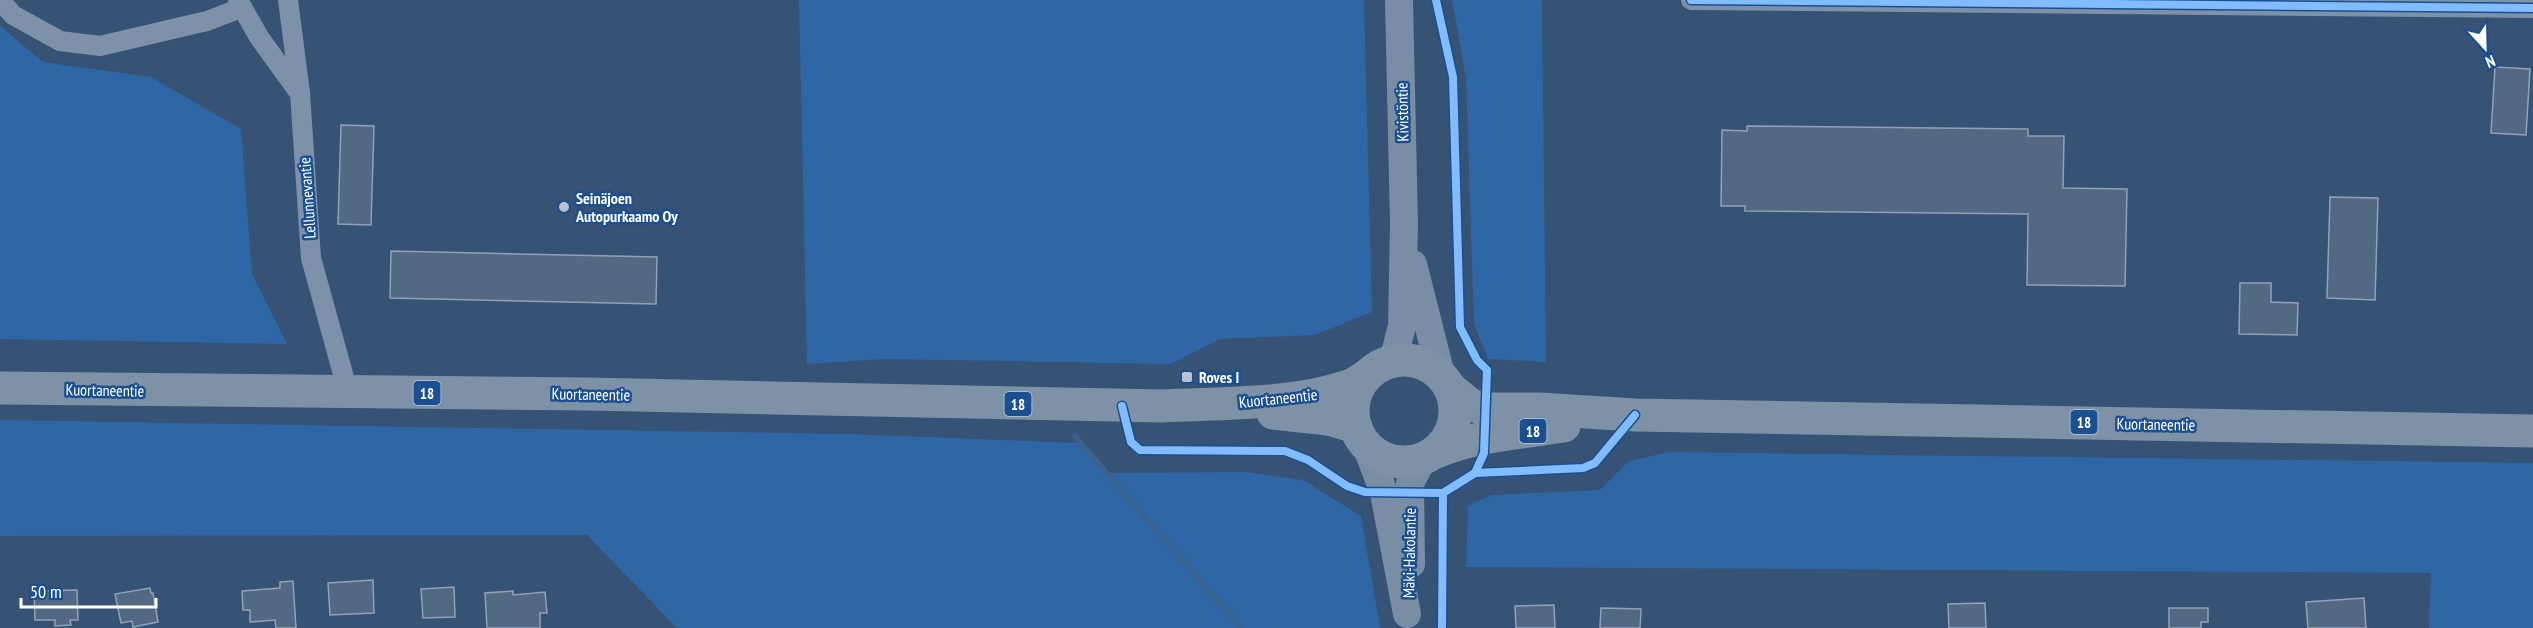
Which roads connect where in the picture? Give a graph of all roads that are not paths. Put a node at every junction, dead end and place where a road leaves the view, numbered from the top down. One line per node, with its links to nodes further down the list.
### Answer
1 (0, 0): 7 (street)
2 (288, 0): 9 (street, Lellunnevantie)
3 (1399, 0): 10 (main road, Kivistöntie)
4 (1691, 0): 5 (street)
5 (2028, 2): 6 (street)
6 (2471, 3): 8 (street)
7 (240, 4): 9 (street)
8 (2533, 8)
9 (300, 93): 14 (street, Lellunnevantie)
10 (1404, 224): 11 (main road, Kivistöntie); 12 (main road, Kivistöntie)
11 (1381, 368): 12 (highway, 18); 15 (highway, Kuortaneentie / 18); 18 (highway)
12 (1446, 382): 16 (highway, Kuortaneentie / 18); 19 (highway)
13 (0, 388): 14 (highway, Kuortaneentie / 18)
14 (348, 392): 15 (highway, Kuortaneentie / 18)
15 (1182, 405): 18 (highway, Kuortaneentie / 18)
16 (1635, 415): 17 (highway, Kuortaneentie / 18); 19 (highway, Kuortaneentie / 18)
17 (2533, 431)
18 (1361, 436): 19 (highway, 18); 20 (main road, Mäki-Hakolantie)
19 (1429, 456): 20 (main road, Mäki-Hakolantie)
20 (1407, 621)

